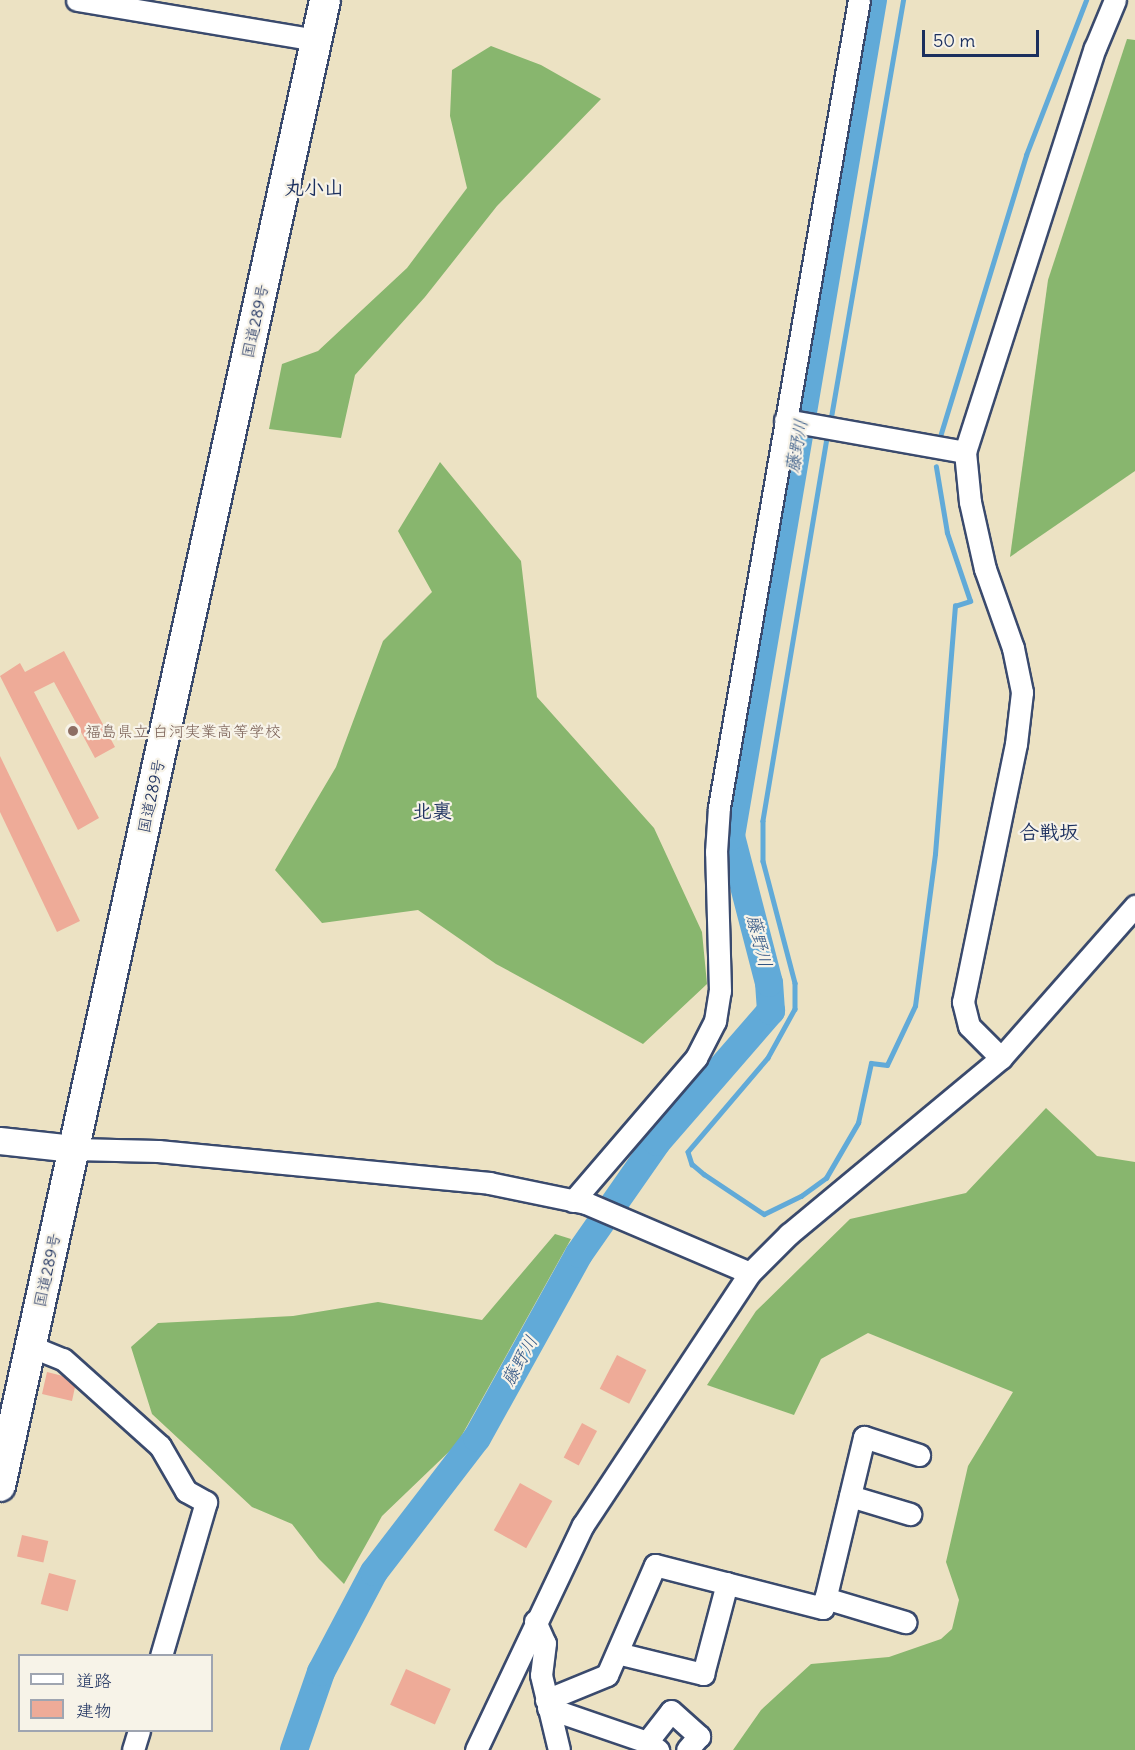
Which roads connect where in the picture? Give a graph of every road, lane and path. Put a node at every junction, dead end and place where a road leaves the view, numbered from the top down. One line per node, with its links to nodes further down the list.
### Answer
1 (77, 0): 5 (street)
2 (325, 0): 6 (highway, 国道289号)
3 (859, 0): 7 (street)
4 (1115, 0): 8 (street)
5 (101, 2): 6 (street)
6 (316, 40): 12 (highway, 国道289号)
7 (785, 420): 8 (street); 13 (street)
8 (965, 452): 10 (street)
9 (1135, 906): 10 (street)
10 (1001, 1058): 14 (street)
11 (0, 1142): 12 (main road)
12 (74, 1149): 13 (street); 15 (highway, 国道289号)
13 (580, 1202): 14 (street)
14 (750, 1274): 22 (street)
15 (30, 1346): 17 (highway, 国道289号); 25 (street)
16 (919, 1455): 18 (street)
17 (0, 1486)
18 (850, 1496): 19 (street); 21 (street)
19 (910, 1514)
20 (727, 1583): 21 (street); 24 (street); 24 (street)
21 (825, 1599): 23 (street)
22 (535, 1621): 26 (street); 30 (street)
23 (905, 1622)
24 (617, 1653): 26 (street)
25 (162, 1654)
26 (547, 1704): 28 (street); 31 (street)
27 (139, 1732): 29 (street)
28 (652, 1746): 32 (street)
29 (133, 1750)
30 (476, 1750)
31 (559, 1750)
32 (687, 1750)

